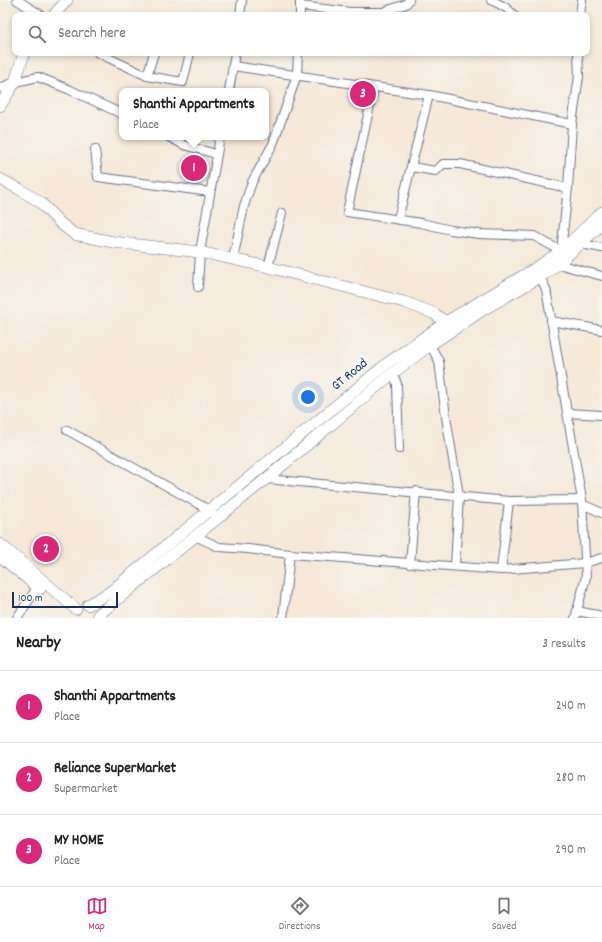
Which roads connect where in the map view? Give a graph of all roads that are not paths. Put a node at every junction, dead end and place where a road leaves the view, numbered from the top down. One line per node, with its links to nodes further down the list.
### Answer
1 (17, 0): 8 (street)
2 (67, 0): 9 (main road)
3 (242, 0): 10 (street)
4 (409, 0): 7 (street)
5 (491, 0): 11 (street)
6 (582, 0): 12 (street)
7 (300, 3)
8 (36, 12)
9 (57, 12)
10 (240, 12)
11 (511, 12)
12 (580, 12)
13 (23, 56): 23 (main road)
14 (104, 56): 21 (street)
15 (153, 56): 21 (street)
16 (189, 56): 21 (street)
17 (235, 56): 20 (street)
18 (298, 56): 22 (street)
19 (578, 56): 30 (street)
20 (233, 66): 22 (street); 26 (street)
21 (147, 76)
22 (297, 76): 24 (street); 47 (street)
23 (15, 82): 25 (street); 28 (main road); 29 (street)
24 (374, 87): 27 (street); 41 (street)
25 (0, 88)
26 (229, 88)
27 (429, 95): 30 (street); 35 (street)
28 (0, 106)
29 (119, 113)
30 (572, 124): 37 (street)
31 (175, 140): 34 (street)
32 (219, 140): 34 (street)
33 (95, 149): 38 (street)
34 (216, 154): 38 (street)
35 (411, 167): 37 (street); 41 (street)
36 (0, 179): 46 (main road)
37 (568, 188): 45 (street)
38 (210, 192): 46 (street)
39 (602, 212): 45 (main road, GT Road)
40 (282, 213): 49 (street)
41 (398, 219): 45 (street)
42 (602, 224): 43 (main road)
43 (581, 244): 44 (street); 48 (main road)
44 (602, 248)
45 (561, 251): 53 (main road, GT Road)
46 (200, 252): 47 (main road); 52 (street)
47 (233, 259): 49 (main road)
48 (558, 264): 50 (street); 51 (main road)
49 (268, 267): 53 (main road)
50 (602, 276)
51 (540, 277): 54 (street); 56 (main road)
52 (198, 287)
53 (446, 322): 67 (main road, GT Road)
54 (551, 322): 55 (street); 58 (street)
55 (602, 330)
56 (430, 345): 57 (main road); 64 (street)
57 (393, 373): 61 (street); 62 (main road)
58 (567, 413): 59 (street); 66 (street)
59 (602, 415)
60 (67, 430): 67 (street)
61 (399, 449)
62 (266, 479): 63 (street); 69 (main road)
63 (416, 491): 64 (street); 76 (street)
64 (459, 496): 65 (street); 77 (street)
65 (509, 501): 66 (street); 78 (street)
66 (582, 502): 68 (street); 75 (street)
67 (209, 510): 69 (street); 80 (main road, GT Road)
68 (602, 513)
69 (216, 519): 70 (main road)
70 (195, 536): 72 (street); 84 (main road)
71 (0, 544): 79 (main road)
72 (290, 554): 76 (street); 86 (street)
73 (0, 556): 79 (main road)
74 (602, 558): 75 (street)
75 (585, 563): 78 (street); 82 (street)
76 (410, 564): 77 (street)
77 (455, 566): 78 (street)
78 (501, 570)
79 (40, 584): 81 (main road); 85 (street)
80 (88, 605): 81 (main road, GT Road); 84 (main road)
81 (74, 614)
82 (576, 614): 83 (street)
83 (602, 616)
84 (98, 617)
85 (17, 618)
86 (283, 618)

